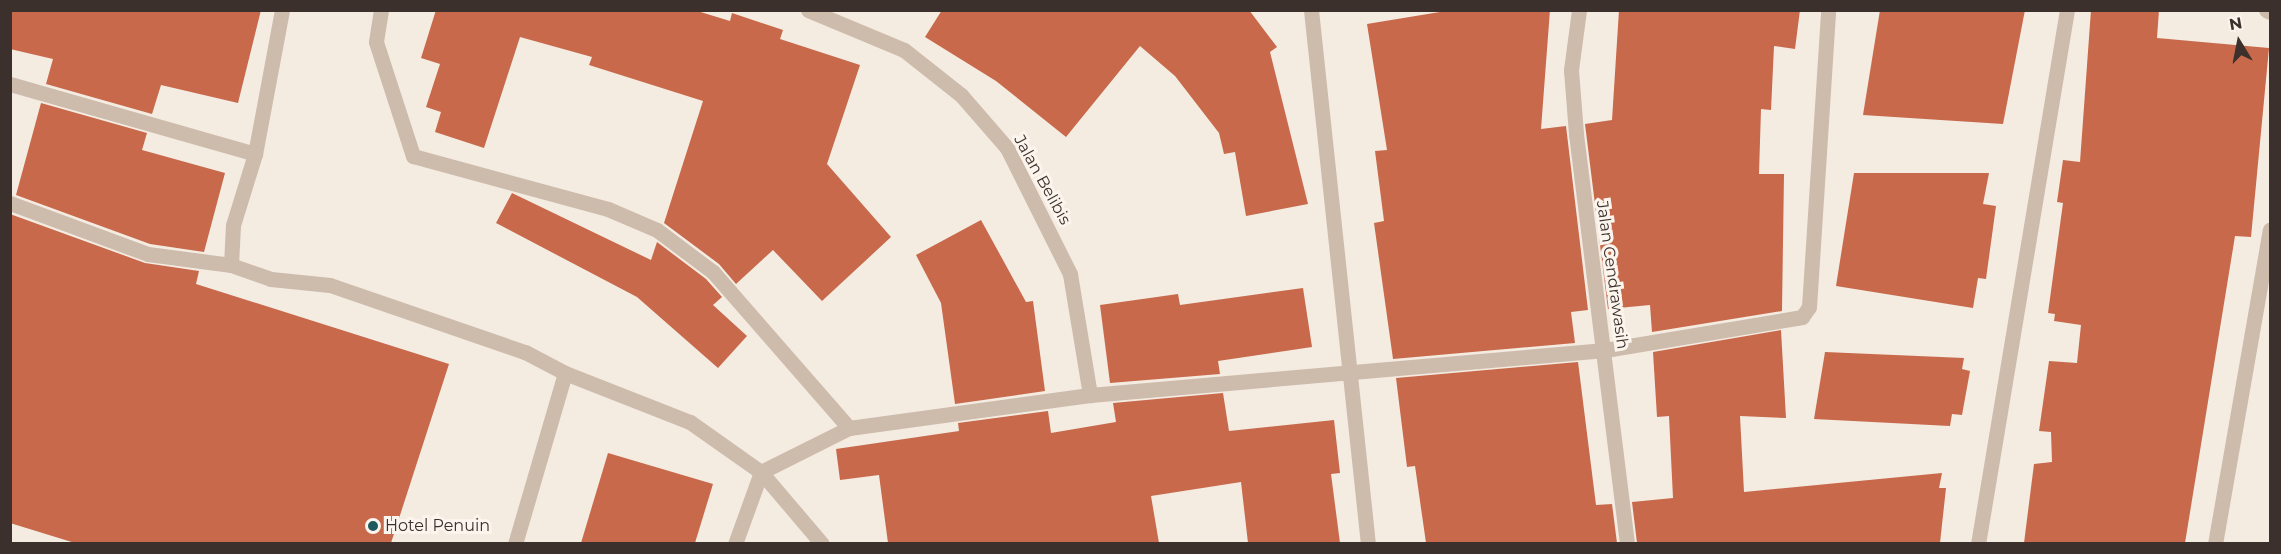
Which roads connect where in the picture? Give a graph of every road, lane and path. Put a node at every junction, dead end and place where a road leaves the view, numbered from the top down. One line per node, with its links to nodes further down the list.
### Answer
1 (282, 10): 9 (street)
2 (381, 10): 17 (street)
3 (808, 10): 16 (street, Jalan Belibis)
4 (1579, 10): 13 (street, Jalan Cendrawasih)
5 (1828, 10): 13 (street)
6 (2067, 10): 24 (street)
7 (1306, 13): 15 (street)
8 (10, 84): 9 (street)
9 (255, 154): 12 (street)
10 (10, 203): 12 (street)
11 (2271, 230): 25 (street)
12 (231, 265): 14 (street)
13 (1605, 350): 15 (street); 23 (street, Jalan Cendrawasih)
14 (565, 373): 18 (street); 19 (street)
15 (1351, 375): 16 (street); 22 (street)
16 (1090, 395): 17 (street)
17 (849, 428): 18 (street)
18 (761, 472): 20 (street); 21 (street)
19 (515, 543)
20 (735, 543)
21 (822, 543)
22 (1368, 543)
23 (1627, 543)
24 (1978, 543)
25 (2215, 543)

